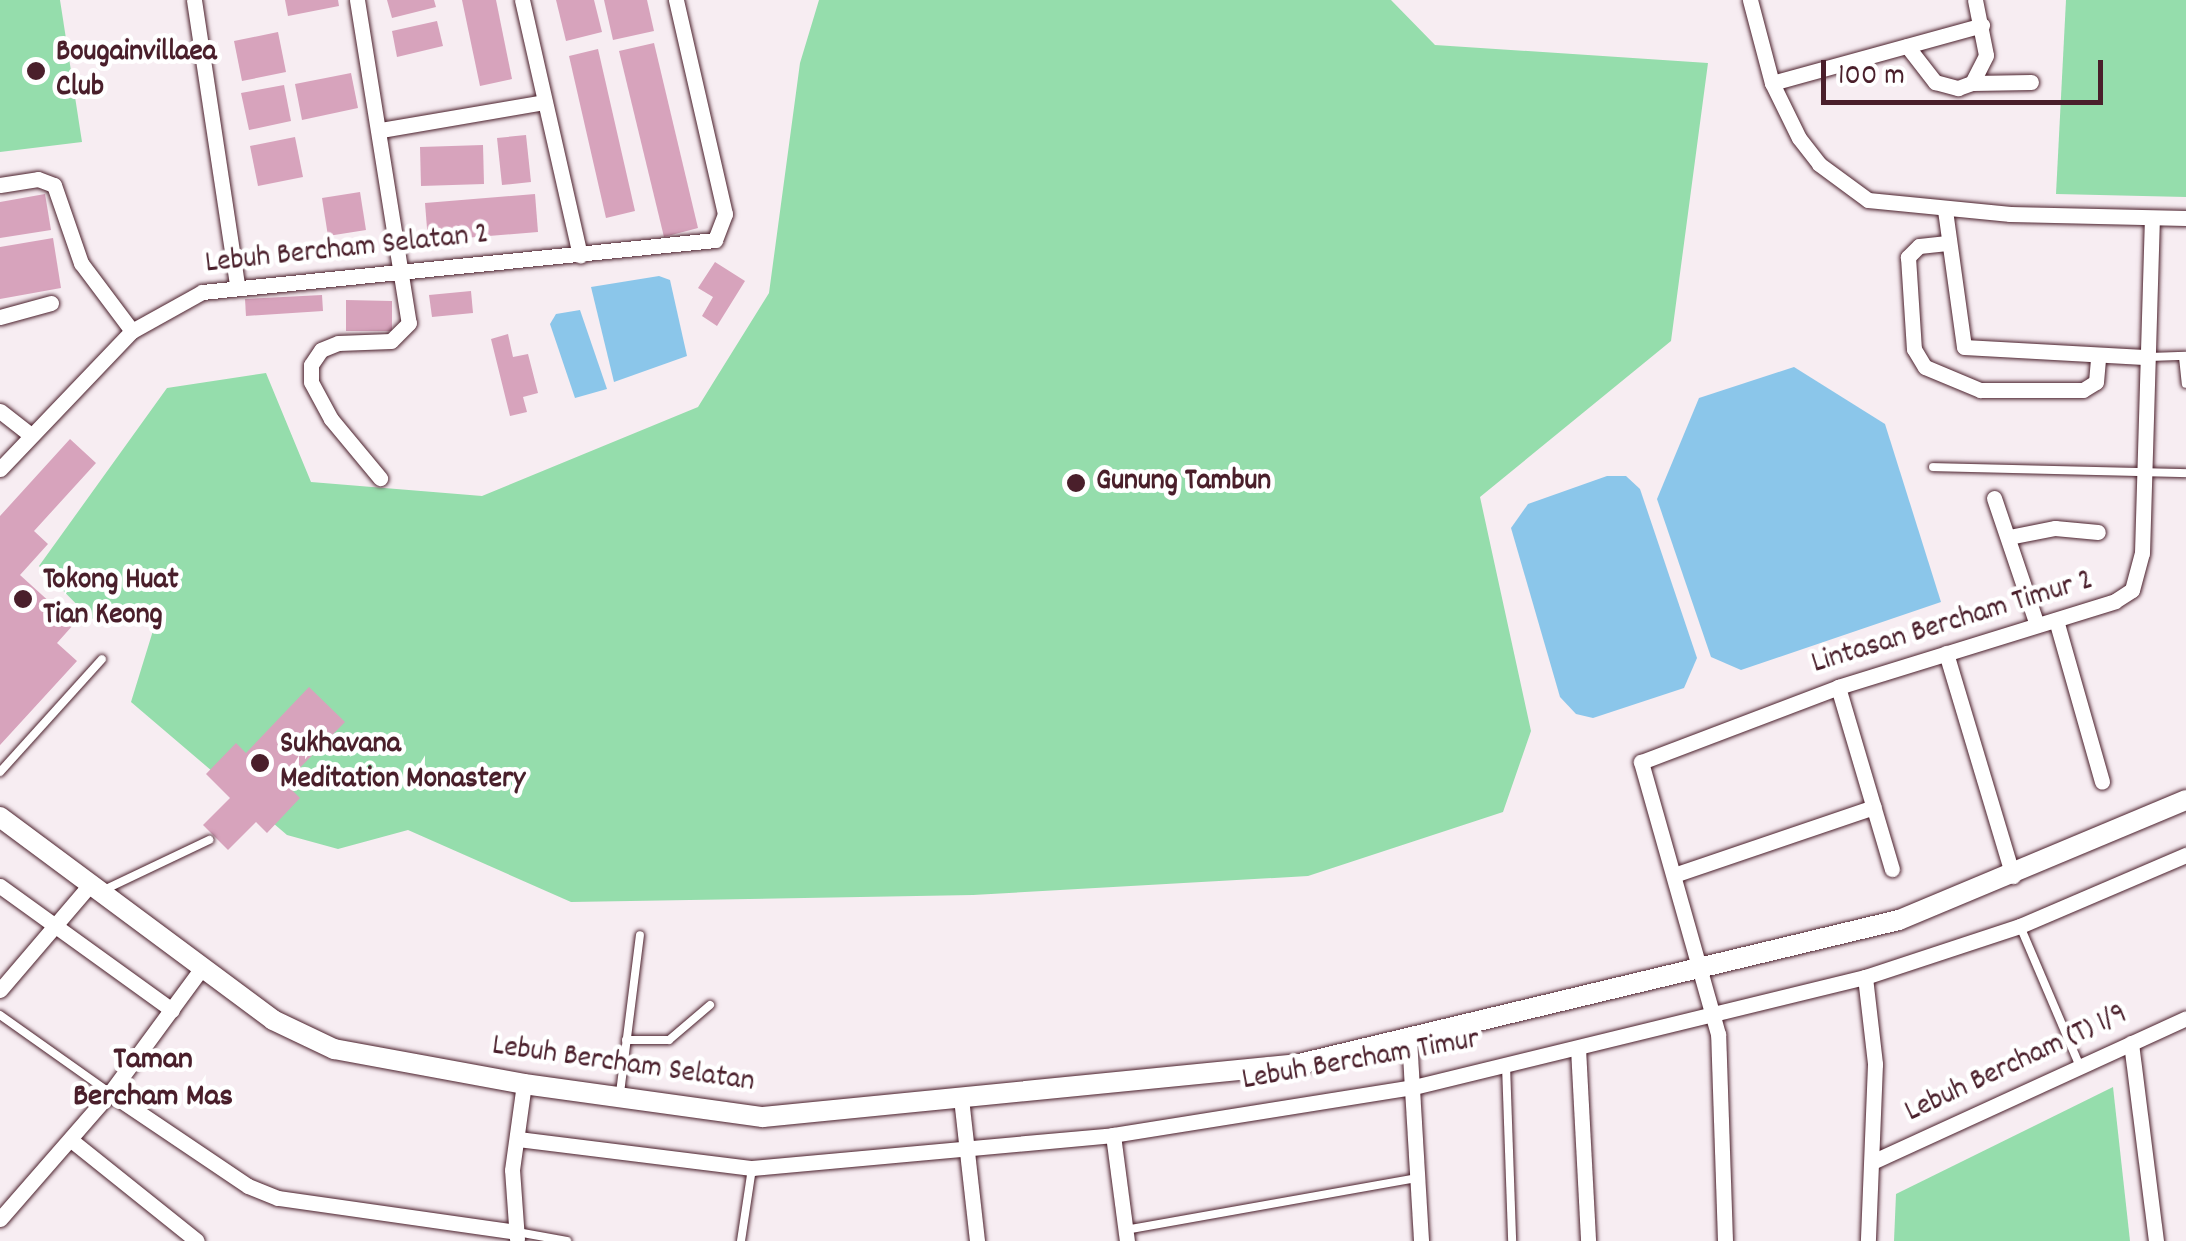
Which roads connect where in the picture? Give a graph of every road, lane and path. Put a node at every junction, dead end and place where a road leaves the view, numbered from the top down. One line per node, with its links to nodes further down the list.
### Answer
1 (194, 0): 21 (street)
2 (357, 0): 13 (street)
3 (522, 0): 12 (street)
4 (676, 0): 19 (street, Lebuh Bercham Selatan 2)
5 (1750, 0): 10 (street)
6 (1975, 0): 7 (street)
7 (1982, 25): 8 (street); 11 (street)
8 (1907, 46): 10 (street); 11 (street)
9 (2031, 82): 11 (street)
10 (1772, 83): 15 (street)
11 (1972, 83)
12 (544, 102): 13 (street); 19 (street)
13 (381, 130): 20 (street)
14 (0, 185): 24 (street)
15 (1945, 210): 16 (street); 18 (street)
16 (2152, 218): 17 (street); 27 (street, Lintasan Bercham Timur 2)
17 (2186, 218)
18 (1947, 243): 26 (street); 26 (street)
19 (580, 256): 20 (street, Lebuh Bercham Selatan 2)
20 (404, 270): 21 (street, Lebuh Bercham Selatan 2); 35 (street)
21 (237, 285): 24 (street, Lebuh Bercham Selatan 2)
22 (50, 303): 23 (street)
23 (0, 317)
24 (132, 332): 30 (street, Lebuh Bercham Selatan 2)
25 (2185, 356): 27 (lane); 28 (lane)
26 (2098, 357): 27 (street)
27 (2144, 357): 33 (street, Lintasan Bercham Timur 2)
28 (2186, 384)
29 (0, 411): 30 (street)
30 (31, 435): 32 (street, Lebuh Bercham Selatan 2)
31 (1933, 467): 33 (lane)
32 (0, 469)
33 (2143, 473): 34 (lane); 39 (street, Lintasan Bercham Timur 2)
34 (2186, 473)
35 (380, 478)
36 (1994, 498): 38 (street)
37 (2098, 532): 38 (street)
38 (2009, 537): 40 (street)
39 (2056, 620): 40 (street, Lintasan Bercham Timur 2); 45 (street)
40 (2037, 626): 41 (street, Lintasan Bercham Timur 2)
41 (1946, 653): 43 (street, Lintasan Bercham Timur 2); 53 (street)
42 (102, 659): 44 (lane)
43 (1838, 687): 47 (street); 52 (street, Lintasan Bercham Timur 2)
44 (0, 772)
45 (2102, 782)
46 (2186, 800): 53 (street, Lebuh Bercham Timur)
47 (1874, 808): 51 (street); 52 (street)
48 (0, 817): 55 (street, Lebuh Bercham Selatan)
49 (209, 840): 55 (lane)
50 (2186, 856): 57 (street, Lebuh Bercham Timur)
51 (1892, 869)
52 (1674, 875): 59 (street, Lintasan Bercham Timur 2)
53 (2013, 876): 59 (street, Lebuh Bercham Timur)
54 (0, 886): 56 (street)
55 (93, 890): 56 (street); 60 (street, Lebuh Bercham Selatan)
56 (55, 925): 62 (street); 64 (street)
57 (2020, 926): 61 (street, Lebuh Bercham Timur); 74 (lane)
58 (640, 934): 70 (lane)
59 (1701, 968): 65 (street, Lintasan Bercham Timur 2); 68 (street, Lebuh Bercham Timur)
60 (201, 969): 64 (street); 75 (street, Lebuh Bercham Selatan)
61 (1865, 977): 65 (street, Lebuh Bercham Timur); 84 (street)
62 (0, 990)
63 (710, 1005): 70 (lane)
64 (172, 1010): 77 (street)
65 (1712, 1014): 72 (street, Lebuh Bercham Timur); 97 (street, Lintasan Bercham Timur 2)
66 (0, 1015): 77 (lane)
67 (2186, 1018): 71 (street, Lebuh Bercham (T) 1/9)
68 (1484, 1020): 69 (street, Lebuh Bercham Selatan)
69 (1409, 1038): 76 (street); 79 (street, Lebuh Bercham Selatan)
70 (626, 1040): 78 (lane)
71 (2132, 1043): 74 (street, Lebuh Bercham (T) 1/9); 99 (street)
72 (1578, 1048): 73 (street, Lebuh Bercham Timur); 96 (street)
73 (1506, 1065): 76 (street, Lebuh Bercham Timur); 95 (lane)
74 (2080, 1066): 84 (street, Lebuh Bercham (T) 1/9)
75 (524, 1084): 78 (street, Lebuh Bercham Selatan); 81 (street)
76 (1414, 1087): 80 (street, Lebuh Bercham Timur); 86 (street)
77 (110, 1094): 82 (street); 89 (street)
78 (619, 1098): 79 (street, Lebuh Bercham Selatan)
79 (961, 1098): 83 (street)
80 (1113, 1134): 83 (street, Lebuh Bercham Timur); 88 (street)
81 (518, 1138): 85 (street, Lebuh Bercham Timur); 89 (street)
82 (70, 1140): 87 (street); 90 (street)
83 (968, 1149): 85 (street, Lebuh Bercham Timur); 93 (street)
84 (1872, 1162): 98 (street)
85 (752, 1168): 92 (lane)
86 (1418, 1178): 88 (lane); 94 (street)
87 (0, 1219)
88 (1126, 1236)
89 (517, 1237): 91 (lane)
90 (187, 1238)
91 (567, 1241)
92 (742, 1241)
93 (976, 1241)
94 (1421, 1241)
95 (1512, 1241)
96 (1588, 1241)
97 (1725, 1241)
98 (1868, 1241)
99 (2156, 1241)

